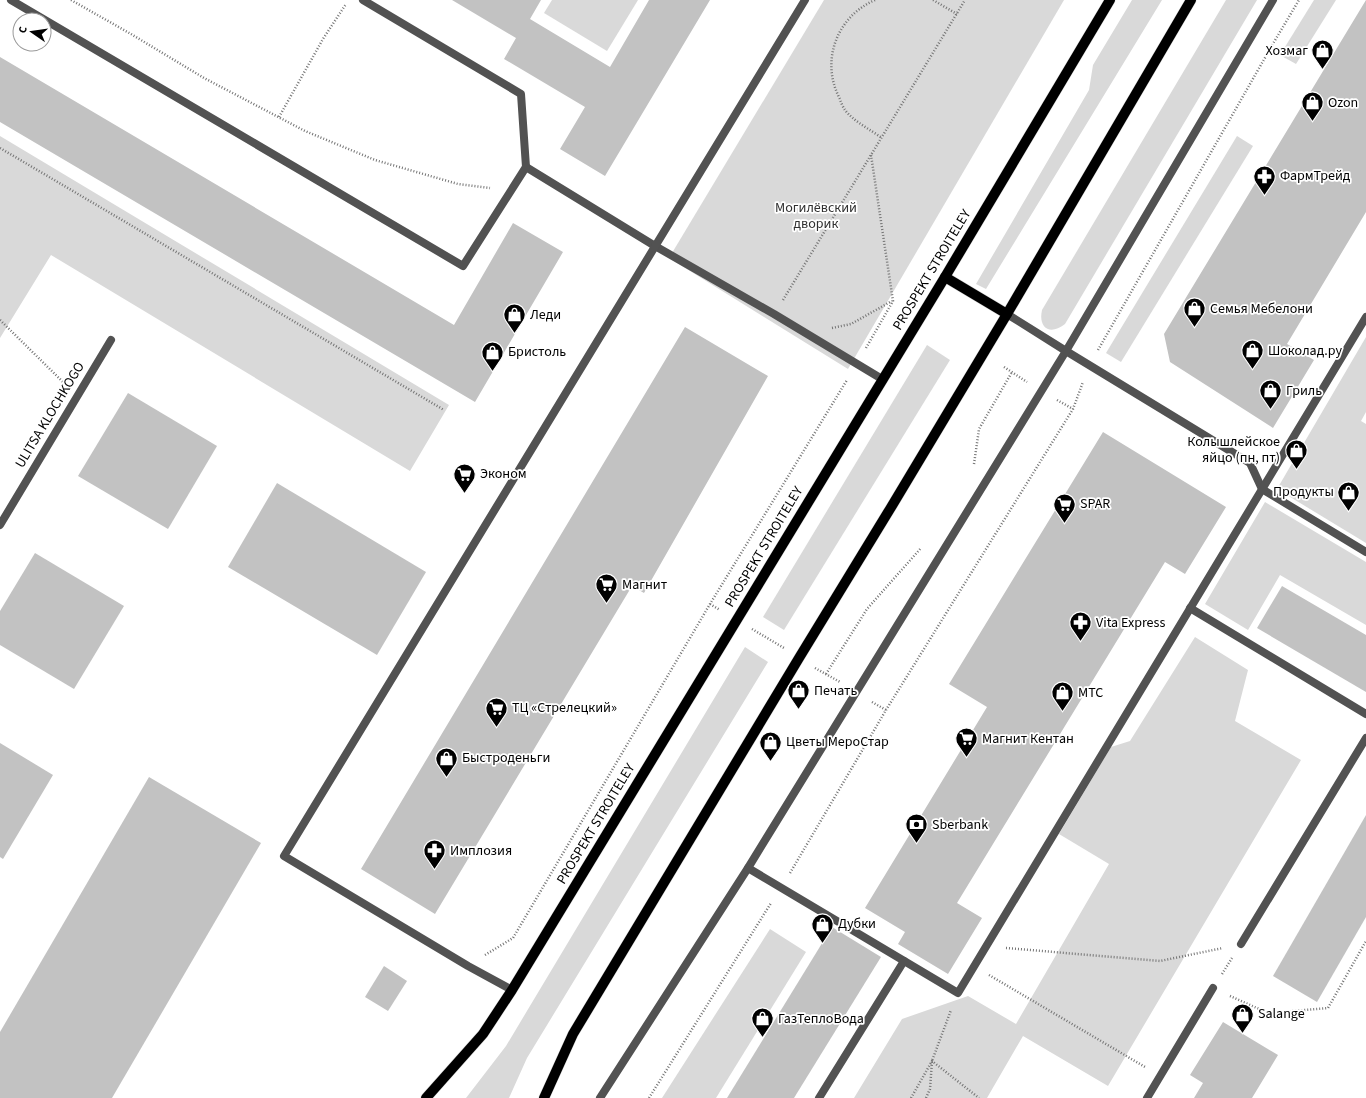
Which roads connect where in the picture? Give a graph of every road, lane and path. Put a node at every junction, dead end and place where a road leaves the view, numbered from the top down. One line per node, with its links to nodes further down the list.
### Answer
1 (11, 0): 19 (street)
2 (70, 0): 14 (path)
3 (348, 0): 14 (path)
4 (363, 0): 18 (street)
5 (805, 0): 20 (street)
6 (875, 0): 15 (path)
7 (933, 0): 13 (path)
8 (965, 0): 13 (path)
9 (1110, 0): 21 (main road, PROSPEKT STROITELEY)
10 (1191, 0): 24 (main road)
11 (1273, 0): 29 (street)
12 (1299, 0): 31 (path)
13 (957, 14): 15 (path)
14 (280, 117): 19 (path)
15 (882, 138): 17 (path)
16 (0, 148): 35 (path)
17 (871, 155): 22 (path); 23 (path)
18 (526, 166): 19 (street); 20 (street)
19 (511, 191)
20 (655, 246): 23 (street); 51 (street)
21 (945, 277): 24 (main road); 33 (main road, PROSPEKT STROITELEY)
22 (893, 301): 27 (path); 30 (path)
23 (774, 314): 27 (street)
24 (1007, 314): 29 (street); 59 (main road)
25 (1366, 319): 37 (street)
26 (0, 320): 34 (path)
27 (805, 332): 30 (street)
28 (110, 340): 34 (street, ULITSA KLOCHKOGO)
29 (1066, 351): 31 (street); 45 (street)
30 (857, 363): 33 (street); 51 (path)
31 (1090, 365): 37 (street); 46 (path)
32 (1012, 372): 36 (path)
33 (882, 379): 54 (main road, PROSPEKT STROITELEY)
34 (77, 395): 38 (street, ULITSA KLOCHKOGO)
35 (444, 410)
36 (970, 470)
37 (1262, 489): 40 (street); 41 (street)
38 (0, 525)
39 (922, 547): 42 (path)
40 (1366, 552)
41 (1190, 608): 43 (street); 49 (street)
42 (826, 674)
43 (1366, 714)
44 (1366, 738): 48 (street)
45 (748, 868): 46 (street); 60 (street)
46 (781, 887): 50 (street); 61 (path)
47 (1366, 941): 53 (path)
48 (1241, 944): 49 (path); 53 (path)
49 (985, 947): 52 (street)
50 (904, 961): 55 (street); 62 (street)
51 (468, 966): 54 (street)
52 (973, 966): 55 (street); 57 (path)
53 (1213, 988): 57 (street)
54 (512, 990): 58 (main road, PROSPEKT STROITELEY)
55 (958, 993): 56 (path)
56 (932, 1062): 63 (path); 64 (path); 65 (path)
57 (1160, 1076): 66 (street)
58 (426, 1098)
59 (544, 1098)
60 (600, 1098)
61 (650, 1098)
62 (819, 1098)
63 (911, 1098)
64 (926, 1098)
65 (979, 1098)
66 (1147, 1098)

